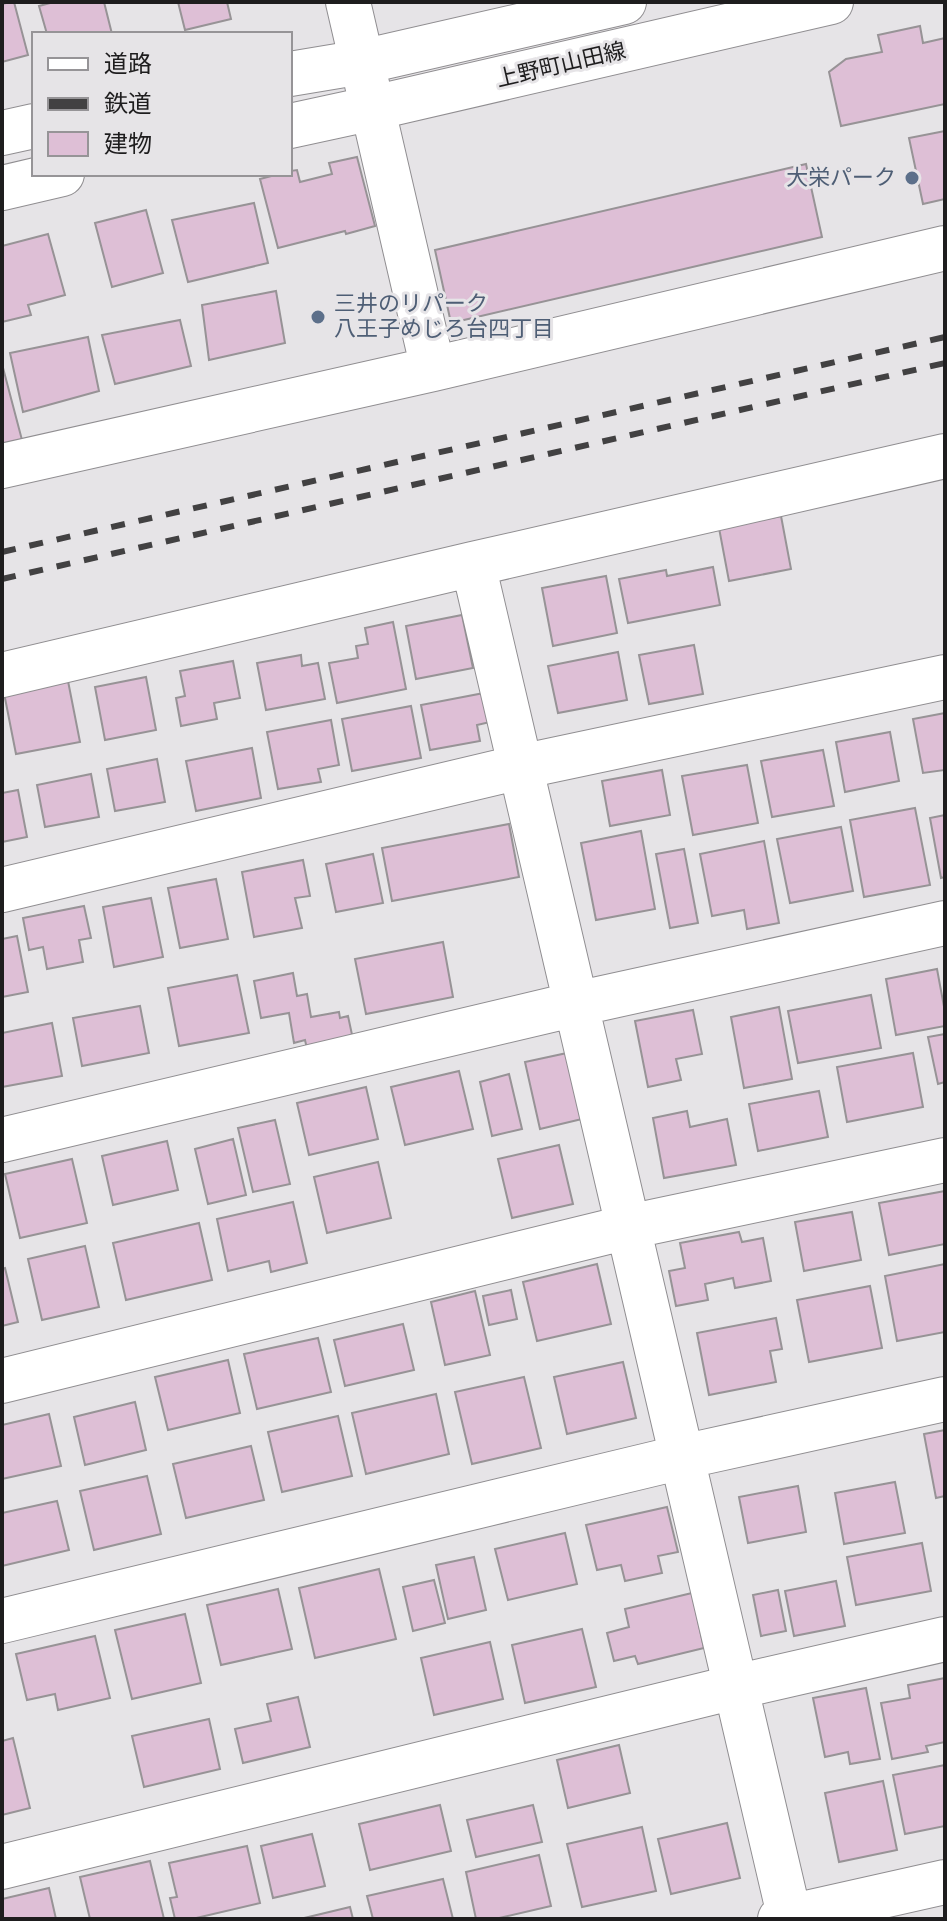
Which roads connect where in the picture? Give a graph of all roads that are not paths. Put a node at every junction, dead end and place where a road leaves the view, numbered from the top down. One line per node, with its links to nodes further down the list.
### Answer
1 (348, 2): 4 (street)
2 (624, 2): 4 (street)
3 (831, 2): 6 (street, 上野町山田線)
4 (362, 62): 5 (street); 6 (street)
5 (292, 74)
6 (373, 108): 8 (street, 上野町山田線); 13 (street)
7 (32, 126): 9 (street)
8 (292, 126)
9 (2, 133)
10 (53, 176): 11 (street)
11 (2, 188)
12 (945, 248): 13 (street)
13 (433, 369): 15 (street)
14 (945, 456): 16 (street)
15 (2, 466)
16 (473, 564): 17 (street); 19 (street)
17 (2, 675)
18 (945, 677): 19 (street)
19 (520, 767): 20 (street); 22 (street)
20 (2, 890)
21 (945, 923): 22 (street)
22 (576, 1004): 23 (street); 25 (street)
23 (2, 1140)
24 (945, 1160): 25 (street)
25 (628, 1227): 26 (street); 28 (street)
26 (2, 1381)
27 (945, 1399): 28 (street)
28 (682, 1457): 29 (street); 31 (street)
29 (2, 1621)
30 (945, 1639): 31 (street)
31 (735, 1687): 32 (street); 34 (street)
32 (2, 1867)
33 (945, 1882): 34 (street)
34 (786, 1918)

